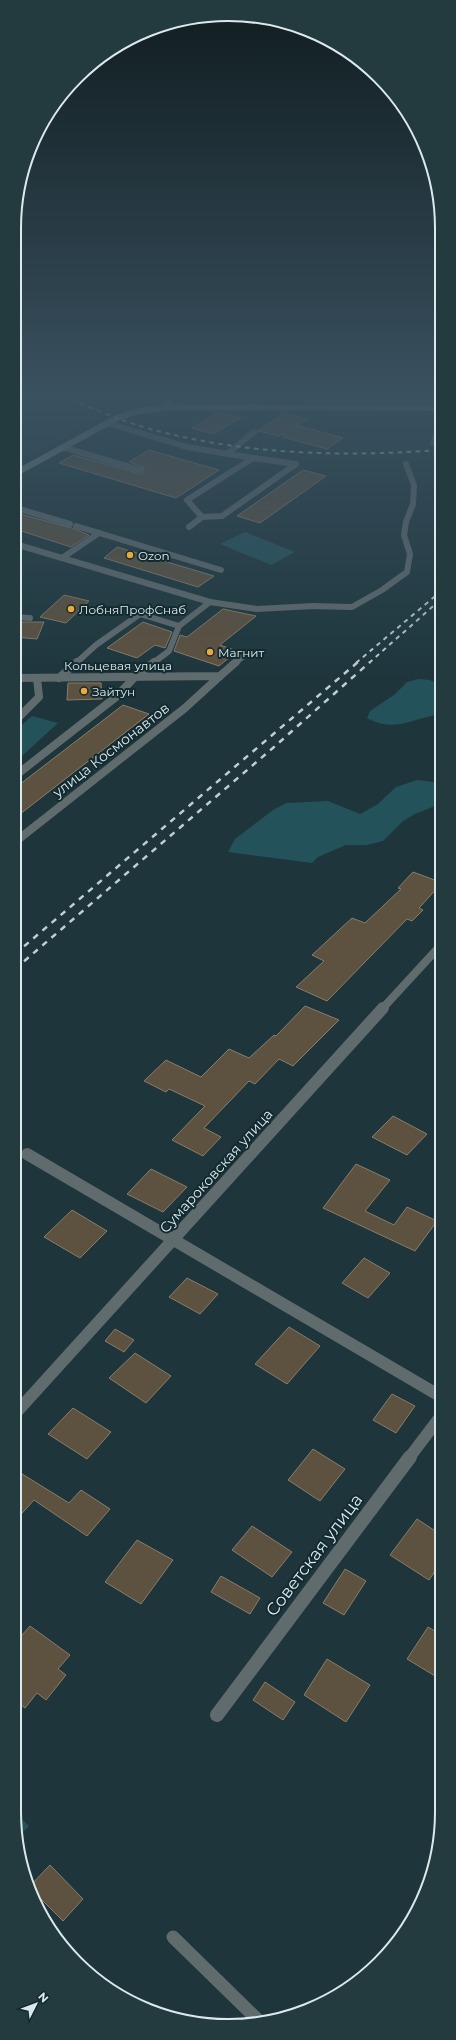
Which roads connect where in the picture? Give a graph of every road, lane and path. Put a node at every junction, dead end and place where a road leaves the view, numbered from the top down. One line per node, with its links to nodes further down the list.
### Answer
1 (201, 491): 5 (lane)
2 (257, 491): 5 (lane)
3 (414, 491): 12 (lane)
4 (21, 509): 7 (lane)
5 (202, 517): 6 (lane)
6 (189, 527)
7 (99, 533): 9 (lane); 10 (lane)
8 (21, 546): 9 (street)
9 (62, 558): 11 (street)
10 (220, 570)
11 (210, 602): 12 (street); 15 (lane)
12 (256, 609)
13 (21, 617): 14 (lane)
14 (30, 618)
15 (179, 626): 20 (lane); 21 (lane)
16 (246, 654): 17 (lane)
17 (220, 676): 21 (street, Кольцевая улица); 24 (street, улица Космонавтов)
18 (21, 678): 19 (street, Кольцевая улица)
19 (37, 678): 20 (street, Кольцевая улица); 22 (lane)
20 (59, 678): 21 (street, Кольцевая улица)
21 (134, 678): 23 (lane)
22 (21, 714)
23 (21, 771)
24 (21, 837)
25 (435, 952): 27 (street, Сумароковская улица)
26 (27, 1154): 27 (street)
27 (174, 1240): 28 (street); 29 (street, Сумароковская улица)
28 (435, 1393)
29 (21, 1407)
30 (435, 1424): 31 (street, Советская улица)
31 (217, 1715)
32 (173, 1937): 33 (lane)
33 (255, 2017)

